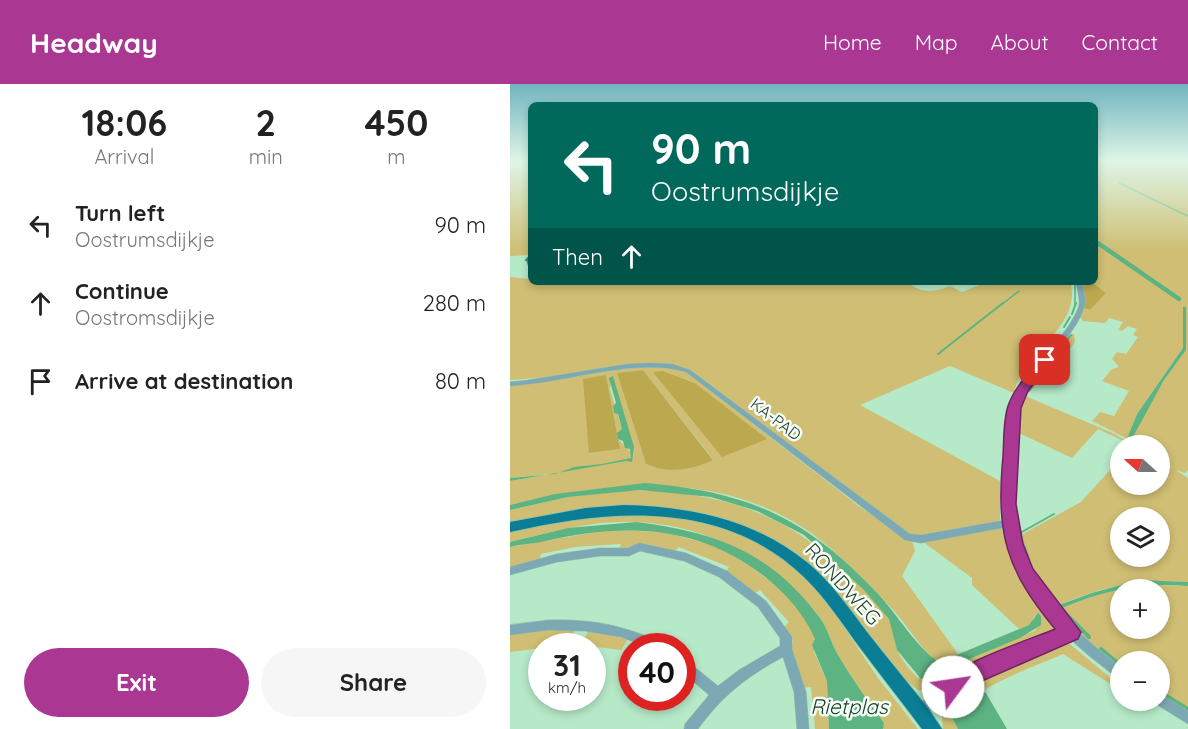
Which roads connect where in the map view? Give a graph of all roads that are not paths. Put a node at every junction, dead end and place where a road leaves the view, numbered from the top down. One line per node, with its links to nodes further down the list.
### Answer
1 (1079, 285): 3 (street)
2 (510, 384): 3 (street, KA-PAD)
3 (1009, 523): 7 (street)
4 (510, 527): 14 (main road, RONDWEG)
5 (510, 572): 9 (street)
6 (510, 630): 8 (street)
7 (1070, 632): 10 (street); 14 (street)
8 (619, 633)
9 (786, 649): 12 (street); 17 (street)
10 (1110, 665)
11 (696, 676): 12 (street)
12 (716, 693): 16 (street)
13 (1170, 706): 15 (street)
14 (919, 711): 18 (main road, RONDWEG)
15 (1188, 718)
16 (690, 729)
17 (803, 729)
18 (933, 729)

